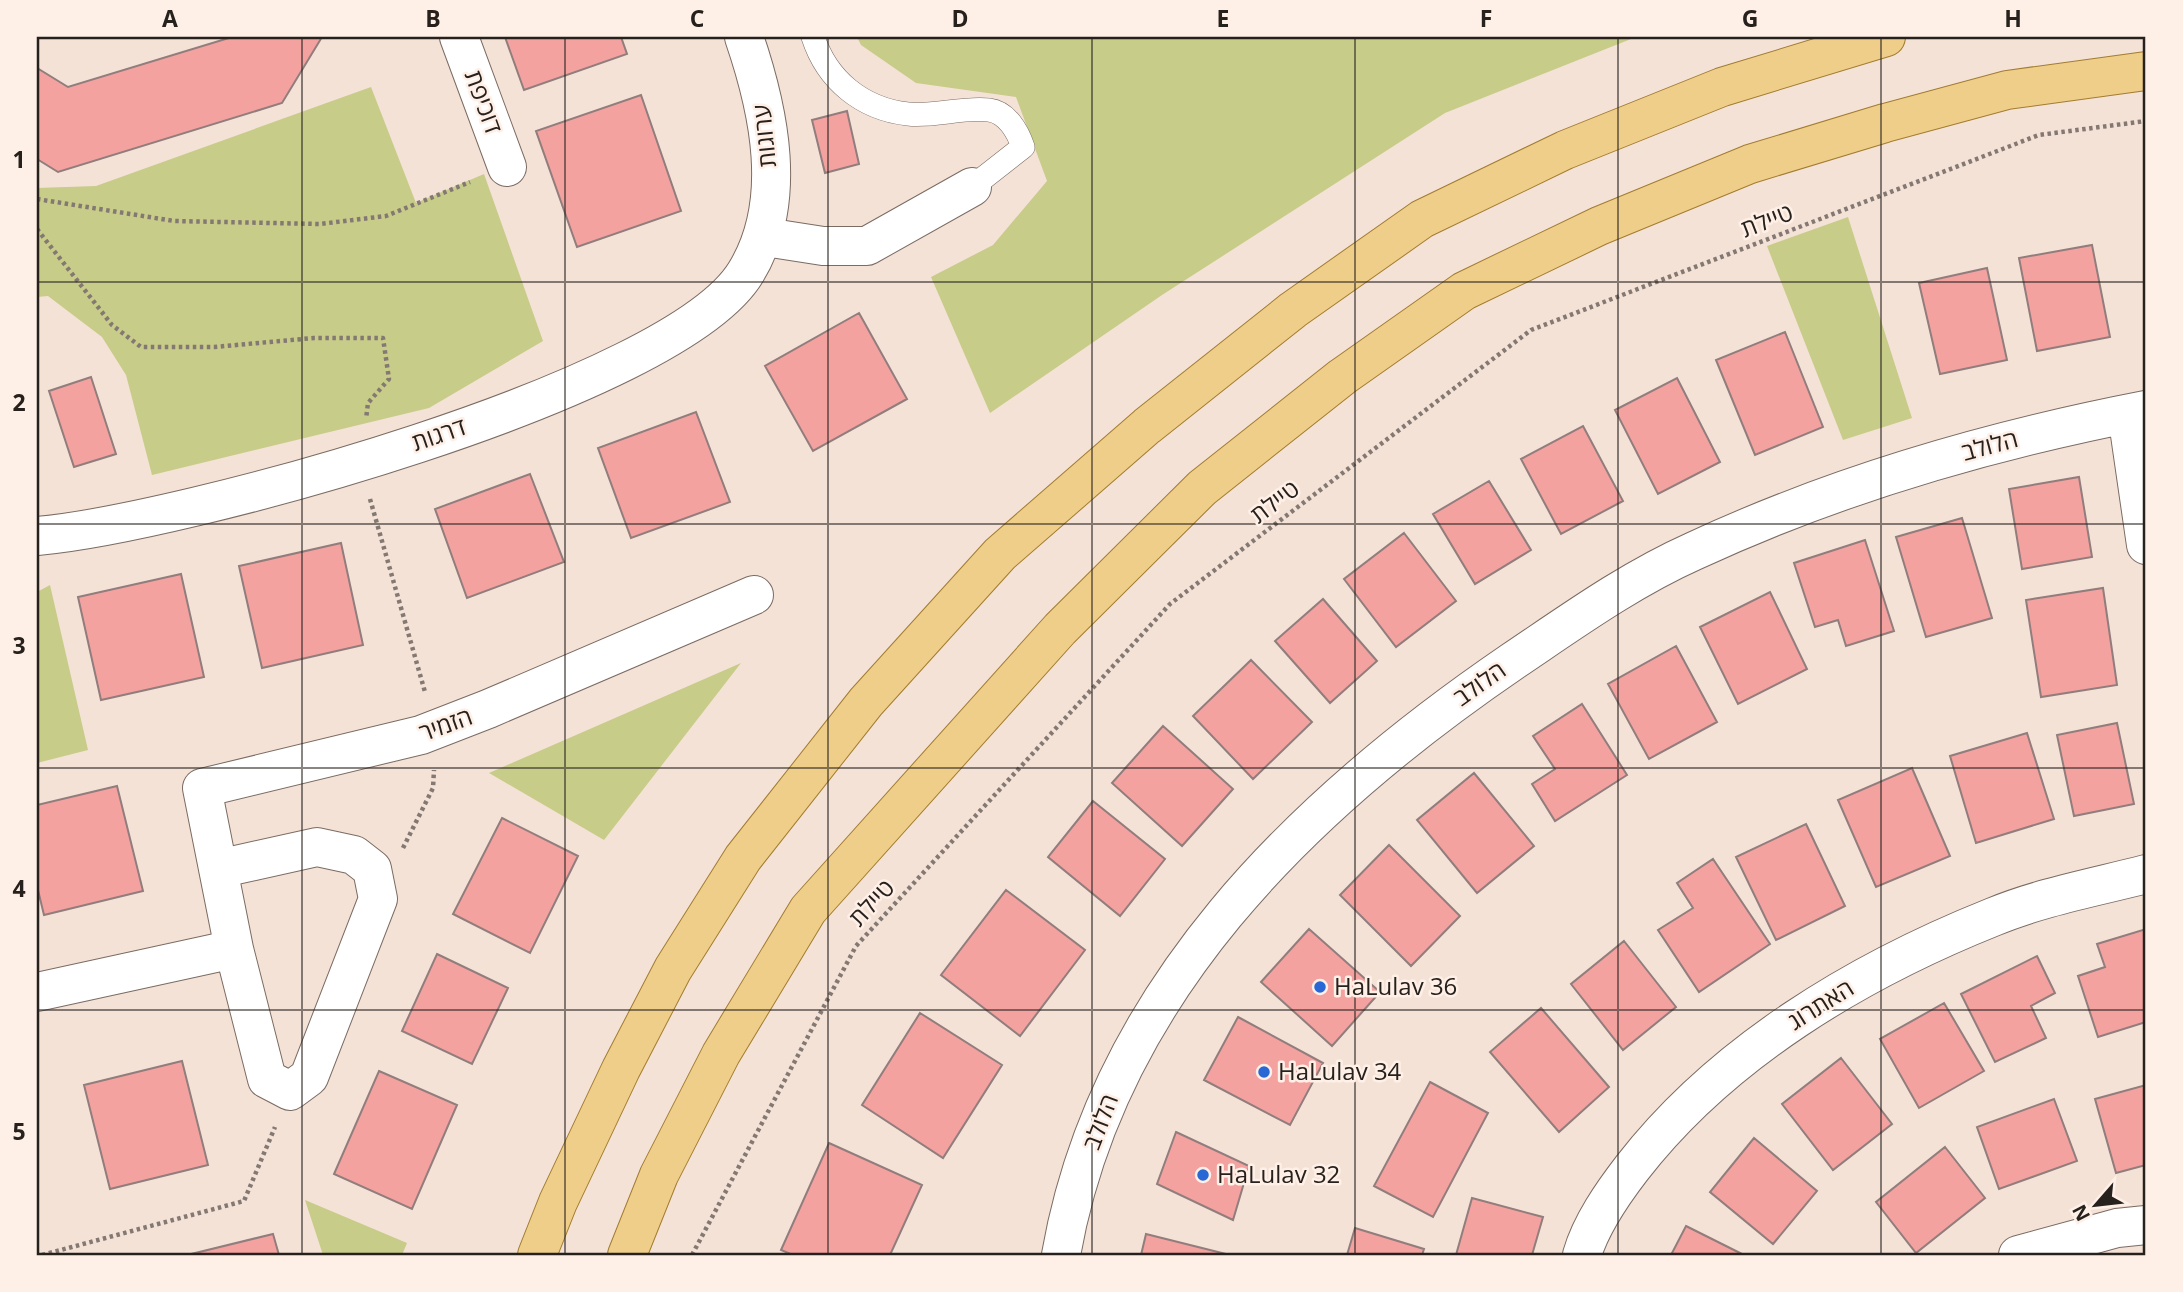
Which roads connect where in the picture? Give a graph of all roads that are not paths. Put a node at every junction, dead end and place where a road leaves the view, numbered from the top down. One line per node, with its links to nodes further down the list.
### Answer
1 (458, 37): 6 (street, דוכיפת)
2 (744, 37): 8 (street, ערוגות)
3 (813, 37): 7 (lane)
4 (1886, 37): 18 (main road)
5 (2146, 71): 19 (main road)
6 (507, 167)
7 (972, 187): 8 (street)
8 (765, 237): 10 (street, דרגות)
9 (2136, 412): 11 (street); 20 (street, הלולב)
10 (45, 538)
11 (2146, 545)
12 (754, 595): 13 (street, הזמיר)
13 (218, 869): 15 (street, הזמיר); 15 (street, הזמיר)
14 (2146, 874): 21 (street, האתרוג)
15 (234, 949): 16 (street)
16 (37, 992)
17 (2146, 1225): 22 (street)
18 (537, 1255)
19 (627, 1255)
20 (1061, 1255)
21 (1583, 1255)
22 (2018, 1255)

